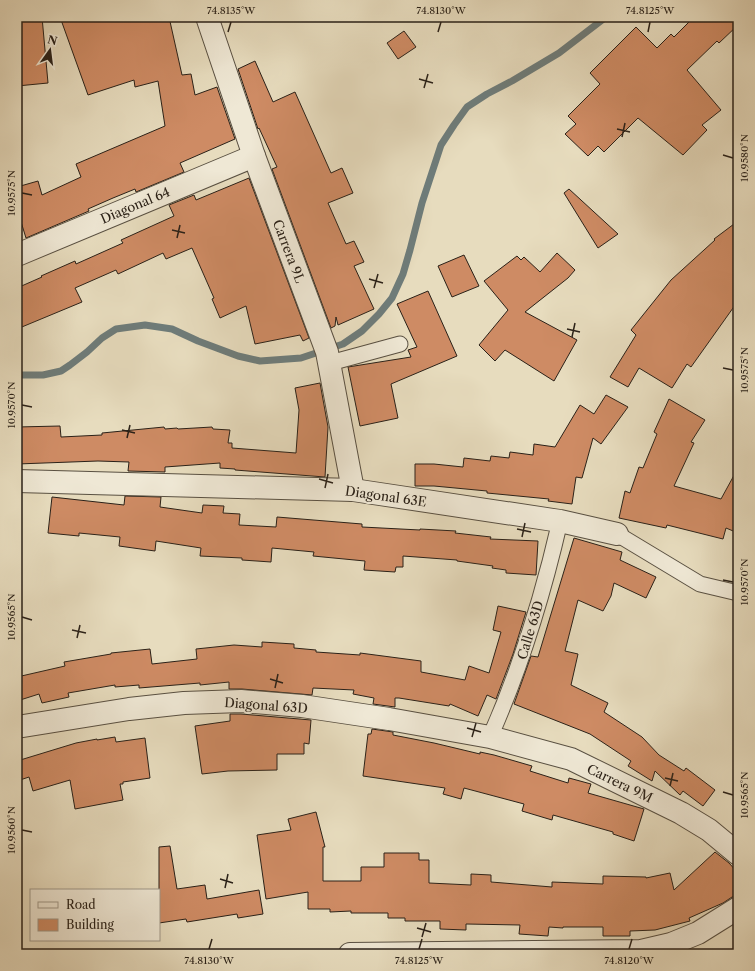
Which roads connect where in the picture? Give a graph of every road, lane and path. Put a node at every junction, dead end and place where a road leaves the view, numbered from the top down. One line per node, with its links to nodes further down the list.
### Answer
1 (207, 17): 2 (street, Carrera 9L)
2 (254, 156): 3 (street, Diagonal 64); 5 (street, Carrera 9L)
3 (17, 255)
4 (400, 344): 5 (lane)
5 (327, 354): 7 (street, Carrera 9L)
6 (17, 481): 7 (street, Diagonal 63E)
7 (353, 490): 8 (street, Diagonal 63E)
8 (560, 521): 9 (street, Diagonal 63E); 12 (lane, Calle 63D)
9 (617, 534): 10 (lane, Diagonal 63E)
10 (738, 594)
11 (17, 727): 12 (street, Diagonal 63D)
12 (490, 737): 13 (street, Carrera 9M)
13 (738, 854)
14 (738, 908): 15 (street)
15 (350, 954)

